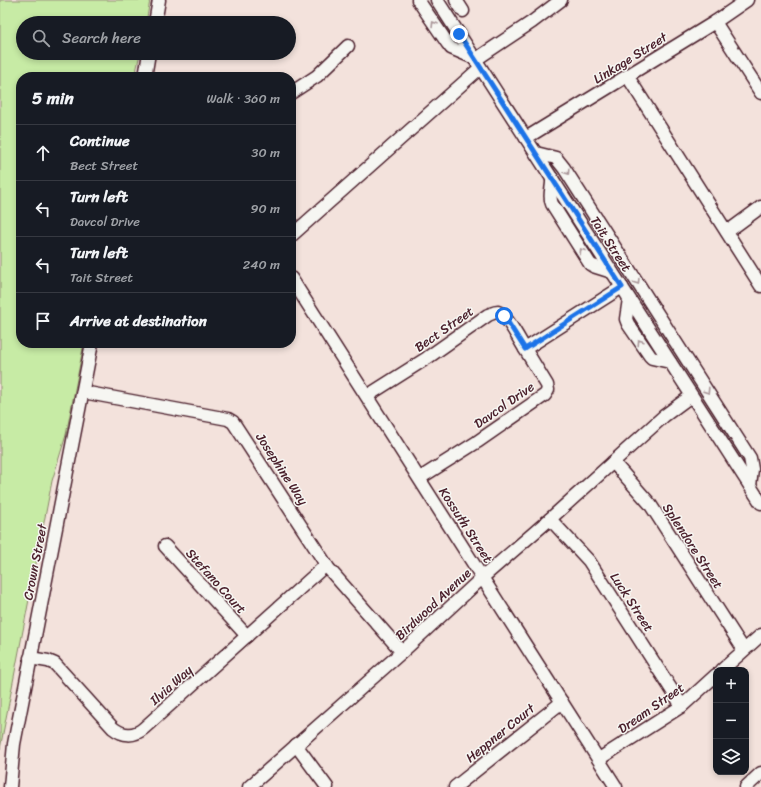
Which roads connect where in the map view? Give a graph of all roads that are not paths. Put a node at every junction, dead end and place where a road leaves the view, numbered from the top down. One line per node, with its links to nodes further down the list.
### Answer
1 (159, 0): 8 (street)
2 (418, 0): 12 (street, one-way to 2)
3 (437, 0): 12 (street, Tait Street)
4 (456, 0): 7 (street)
5 (561, 0): 12 (street)
6 (747, 0): 9 (street, Linkage Street)
7 (463, 11)
8 (156, 16)
9 (715, 22): 14 (street, Linkage Street); 16 (street)
10 (348, 46): 15 (street)
11 (148, 60): 13 (street)
12 (476, 62): 17 (street, Tait Street); 20 (street)
13 (145, 72)
14 (628, 76): 17 (street, Linkage Street); 21 (street)
15 (296, 90)
16 (761, 93)
17 (526, 138): 18 (street, Tait Street)
18 (536, 153): 24 (street, Tait Street); 32 (street, one-way to 32)
19 (761, 207): 21 (street)
20 (296, 231)
21 (727, 232): 23 (street)
22 (296, 286): 28 (street, Kossuth Street)
23 (761, 286)
24 (622, 287): 26 (street); 29 (street, Tait Street)
25 (91, 348): 27 (street, Crown Street)
26 (525, 349): 28 (street, Bect Street); 31 (street, Davcol Drive)
27 (83, 392): 36 (street, Josephine Way); 42 (street, Crown Street)
28 (367, 396): 31 (street, Kossuth Street)
29 (691, 396): 30 (street, Birdwood Avenue); 32 (street, Tait Street)
30 (613, 462): 34 (street, Birdwood Avenue); 40 (street, Splendore Street)
31 (420, 478): 37 (street, Kossuth Street)
32 (750, 486): 33 (street, Tait Street)
33 (761, 503)
34 (550, 519): 37 (street, Birdwood Avenue); 46 (street, Luck Street)
35 (165, 546): 39 (street, Stefano Court)
36 (326, 565): 39 (street, Ilvia Way); 41 (street, Josephine Way)
37 (483, 577): 41 (street, Birdwood Avenue); 45 (street, Kossuth Street)
38 (761, 634): 40 (street)
39 (247, 636): 42 (street, Ilvia Way)
40 (744, 650): 43 (street)
41 (402, 652): 47 (street, Birdwood Avenue)
42 (30, 658): 51 (street, Crown Street)
43 (725, 667)
44 (713, 678): 46 (street, Dream Street)
45 (562, 702): 48 (street, Kossuth Street); 54 (street, Heppner Court)
46 (682, 706): 48 (street, Dream Street)
47 (296, 745): 52 (street, Birdwood Avenue); 53 (street)
48 (599, 759): 50 (street, Kossuth Street)
49 (761, 773): 55 (street)
50 (611, 785)
51 (10, 787)
52 (249, 787)
53 (327, 787)
54 (455, 787)
55 (746, 787)

